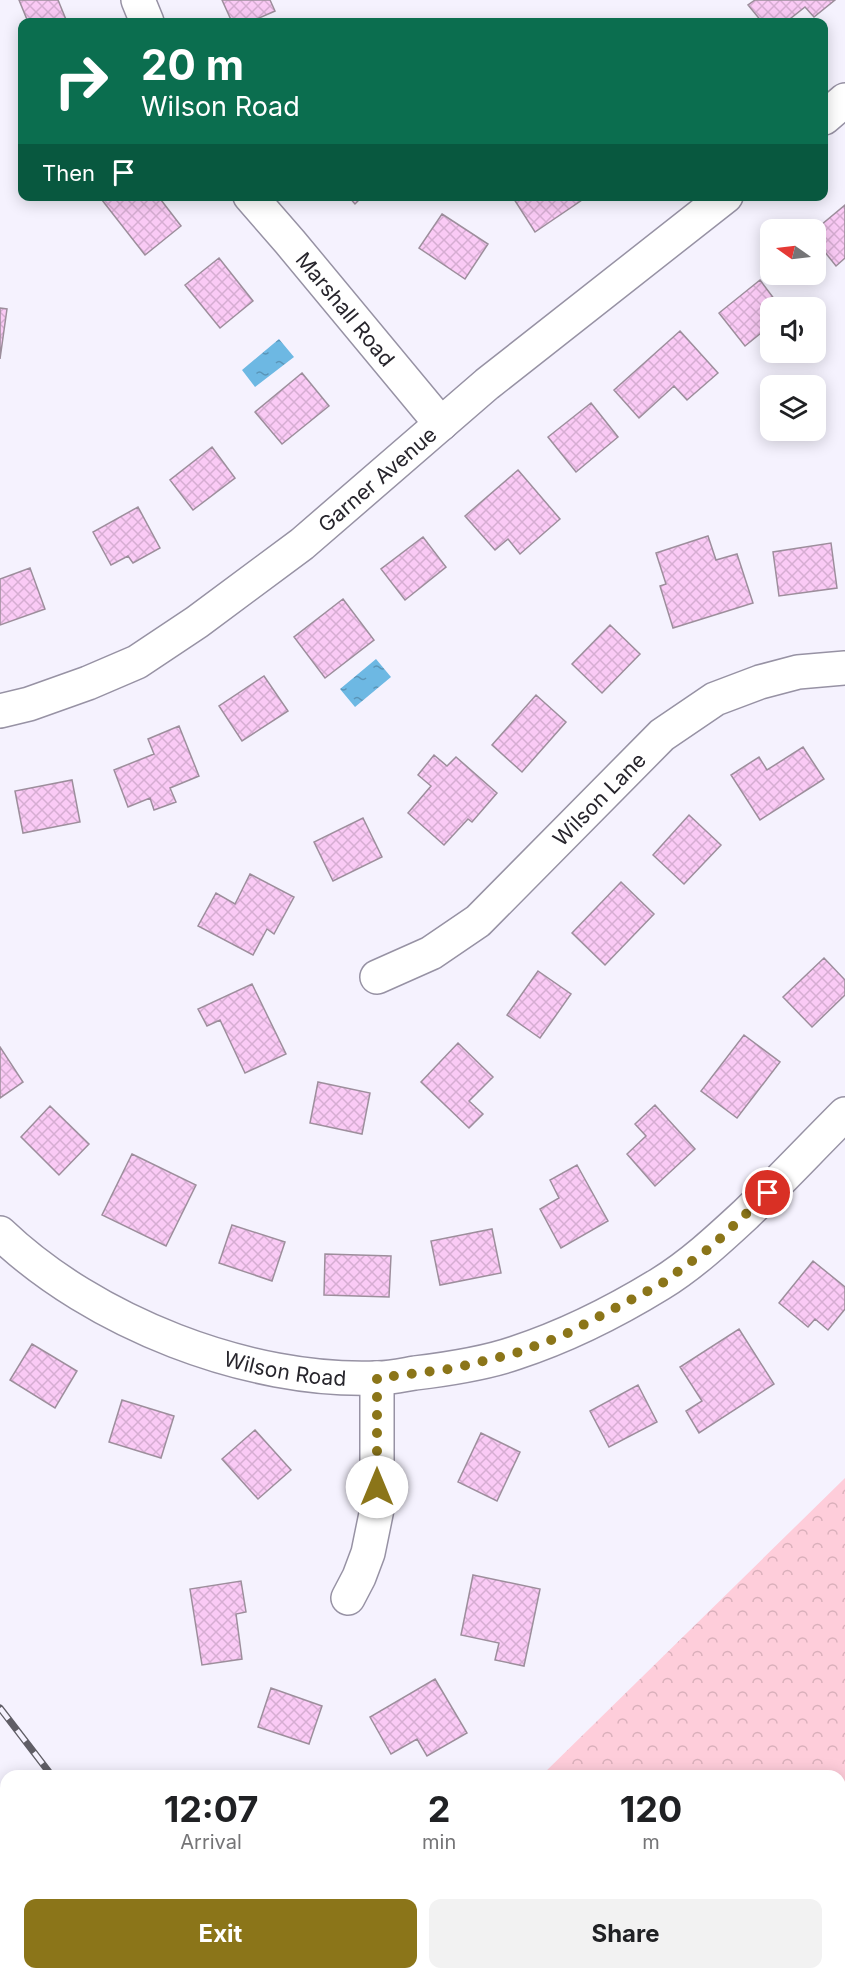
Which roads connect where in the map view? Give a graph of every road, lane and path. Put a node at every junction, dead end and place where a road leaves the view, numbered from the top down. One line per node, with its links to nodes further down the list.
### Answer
1 (138, 0): 2 (street)
2 (145, 18)
3 (845, 100): 4 (street)
4 (828, 115)
5 (254, 201): 7 (street, Marshall Road)
6 (720, 201): 7 (street, Garner Avenue)
7 (441, 424): 9 (street, Garner Avenue)
8 (845, 668): 10 (street, Wilson Lane)
9 (0, 711)
10 (377, 977)
11 (845, 1113): 13 (street, Wilson Road)
12 (0, 1233): 13 (street, Wilson Road)
13 (377, 1378): 14 (street)
14 (348, 1598)

